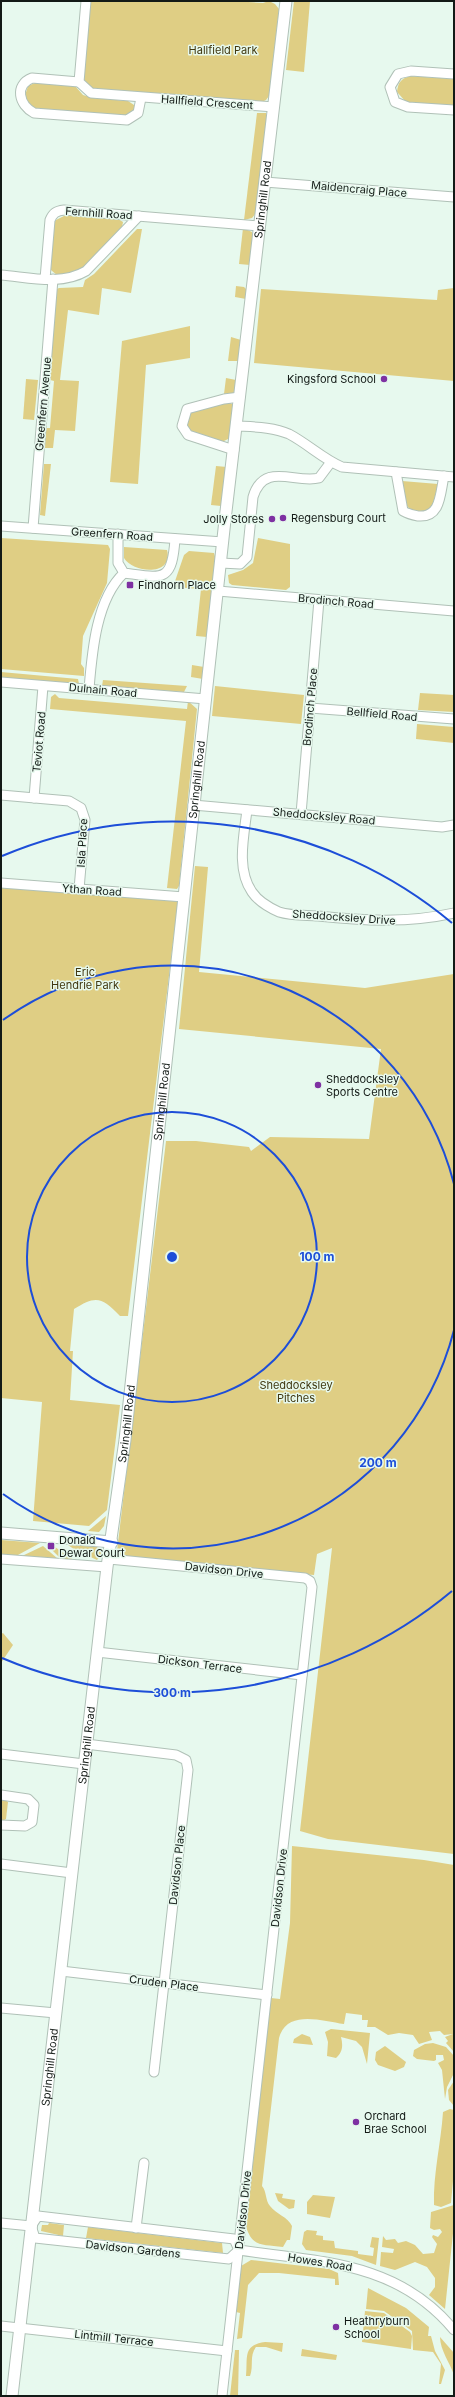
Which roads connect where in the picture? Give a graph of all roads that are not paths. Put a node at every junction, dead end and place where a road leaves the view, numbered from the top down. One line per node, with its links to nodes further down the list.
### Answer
1 (86, 1): 4 (street)
2 (286, 1): 6 (street, Springhill Road)
3 (454, 74): 7 (street)
4 (79, 82): 5 (street, Hallfield Crescent); 5 (street)
5 (140, 98): 6 (street, Hallfield Crescent)
6 (274, 107): 8 (street, Springhill Road)
7 (454, 110)
8 (265, 182): 9 (street, Maidencraig Place); 11 (street, Springhill Road)
9 (454, 197)
10 (139, 216): 11 (street, Fernhill Road); 13 (street, Fernhill Road); 13 (street, Fernhill Road)
11 (260, 226): 14 (street, Springhill Road)
12 (1, 275): 13 (street, Fernhill Road)
13 (49, 279): 22 (street, Greenfern Avenue)
14 (240, 397): 15 (street, Springhill Road); 16 (street)
15 (237, 426): 16 (street, Springhill Road); 17 (street)
16 (234, 450): 25 (street, Springhill Road)
17 (330, 462): 18 (street); 26 (street)
18 (396, 472): 19 (street); 19 (street)
19 (444, 476): 20 (street)
20 (454, 477)
21 (1, 526): 22 (street, Greenfern Road)
22 (33, 528): 23 (street, Greenfern Road)
23 (118, 534): 24 (street, Greenfern Road); 27 (street)
24 (175, 539): 25 (street, Greenfern Road); 27 (street)
25 (223, 542): 26 (street, Springhill Road)
26 (221, 563): 28 (street, Springhill Road)
27 (124, 573): 33 (street)
28 (218, 591): 29 (street, Brodinch Road); 34 (street, Springhill Road)
29 (319, 600): 30 (street, Brodinch Road); 35 (street, Brodinch Place)
30 (454, 611)
31 (1, 682): 32 (street, Dulnain Road)
32 (43, 686): 33 (street, Dulnain Road); 38 (street, Teviot Road)
33 (89, 689): 34 (street, Dulnain Road)
34 (206, 699): 39 (street, Springhill Road)
35 (310, 708): 36 (street, Bellfield Road); 41 (street, Brodinch Place)
36 (454, 719)
37 (1, 795): 38 (street, Isla Place)
38 (34, 798): 44 (street, Isla Place)
39 (193, 805): 40 (street, Sheddocksley Road); 45 (street, Springhill Road)
40 (247, 810): 41 (street, Sheddocksley Road); 46 (street, Sheddocksley Drive)
41 (301, 814): 42 (street, Sheddocksley Road)
42 (454, 825)
43 (1, 882): 44 (street, Ythan Road)
44 (79, 889): 45 (street, Ythan Road)
45 (184, 897): 48 (street, Springhill Road)
46 (454, 913)
47 (1, 1533): 48 (street)
48 (112, 1542): 50 (street, Springhill Road)
49 (1, 1559): 50 (street)
50 (108, 1563): 51 (street, Springhill Road); 52 (street, Davidson Drive)
51 (97, 1652): 52 (street, Dickson Terrace); 53 (street, Springhill Road)
52 (302, 1675): 62 (street, Davidson Drive)
53 (86, 1744): 55 (street, Springhill Road); 61 (street, Davidson Place)
54 (1, 1754): 55 (street)
55 (84, 1764): 59 (street, Springhill Road)
56 (1, 1795): 57 (street)
57 (1, 1825)
58 (1, 1864): 59 (street)
59 (72, 1873): 60 (street, Springhill Road)
60 (61, 1971): 61 (street, Cruden Place); 64 (street, Springhill Road)
61 (164, 1983): 62 (street, Cruden Place); 65 (street, Davidson Place)
62 (267, 1995): 70 (street, Davidson Drive)
63 (1, 2008): 64 (street)
64 (56, 2013): 68 (street, Springhill Road)
65 (154, 2072)
66 (144, 2163): 69 (street, Davidson Gardens)
67 (1, 2223): 68 (street)
68 (31, 2226): 69 (street, Davidson Gardens); 70 (street, Davidson Gardens); 72 (street, Springhill Road)
69 (136, 2228): 70 (street, Davidson Gardens)
70 (238, 2250): 73 (street, Howes Road); 74 (street, Davidson Drive)
71 (1, 2326): 72 (street, Lintmill Terrace)
72 (20, 2328): 74 (street, Lintmill Terrace); 75 (street, Springhill Road)
73 (454, 2330)
74 (227, 2351): 76 (street, Davidson Drive)
75 (12, 2396)
76 (222, 2396)

